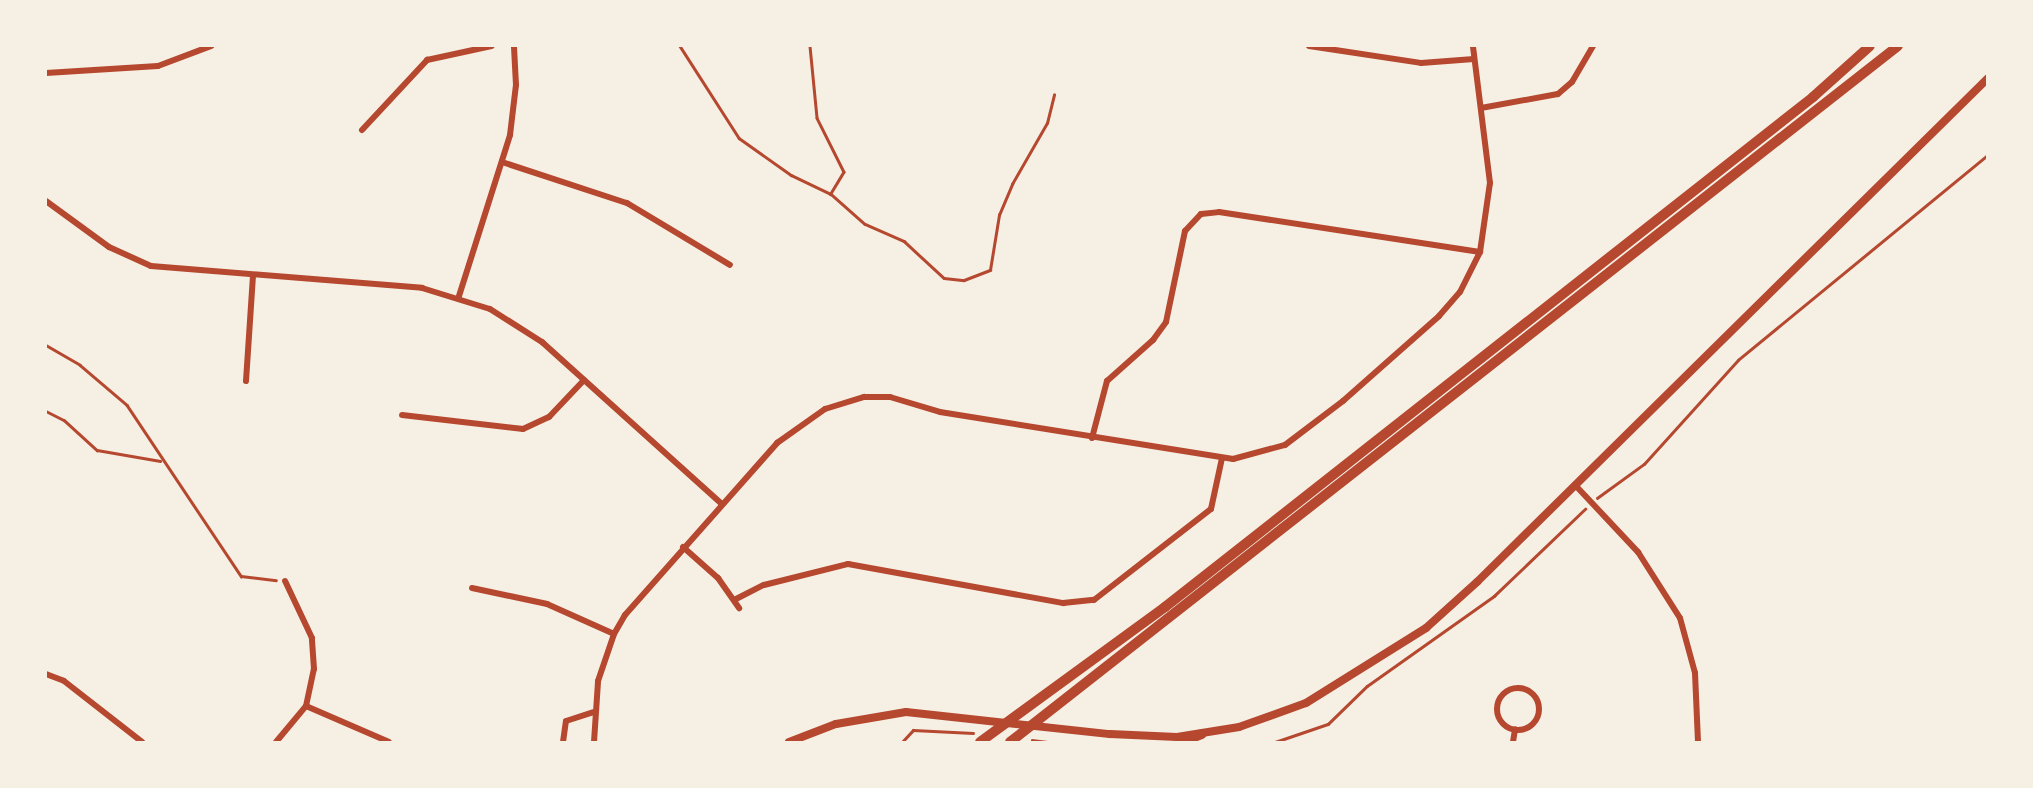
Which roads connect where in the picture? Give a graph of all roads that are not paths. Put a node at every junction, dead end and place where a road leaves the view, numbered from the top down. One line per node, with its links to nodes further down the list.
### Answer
1 (211, 46): 10 (street)
2 (492, 46): 13 (street)
3 (514, 46): 14 (street)
4 (1309, 46): 9 (street)
5 (1473, 46): 9 (street)
6 (1593, 46): 12 (street)
7 (1870, 46): 44 (highway)
8 (1898, 46): 45 (highway)
9 (1474, 59): 12 (street)
10 (46, 72)
11 (1987, 78): 25 (street)
12 (1481, 108): 16 (street)
13 (362, 130)
14 (502, 162): 17 (street); 19 (street)
15 (46, 201): 18 (street)
16 (1480, 253): 23 (street); 24 (street)
17 (730, 265)
18 (253, 276): 19 (street); 21 (street)
19 (459, 296): 20 (street)
20 (584, 380): 22 (street); 26 (street)
21 (246, 381)
22 (402, 415)
23 (1092, 438): 24 (street); 26 (street)
24 (1222, 458): 30 (street)
25 (1576, 486): 37 (street); 48 (street)
26 (722, 505): 27 (street)
27 (683, 547): 30 (street); 32 (street)
28 (285, 581): 34 (street)
29 (472, 588): 32 (street)
30 (736, 599): 31 (street)
31 (739, 608)
32 (614, 634): 35 (street)
33 (46, 674): 38 (street)
34 (306, 706): 39 (street); 40 (street)
35 (593, 712): 41 (street); 42 (street)
36 (1515, 729): 36 (street); 47 (street)
37 (1202, 734): 43 (street); 46 (highway)
38 (142, 743)
39 (276, 743)
40 (389, 743)
41 (563, 743)
42 (594, 743)
43 (789, 743)
44 (980, 743)
45 (1010, 743)
46 (1181, 743)
47 (1513, 743)
48 (1698, 743)

